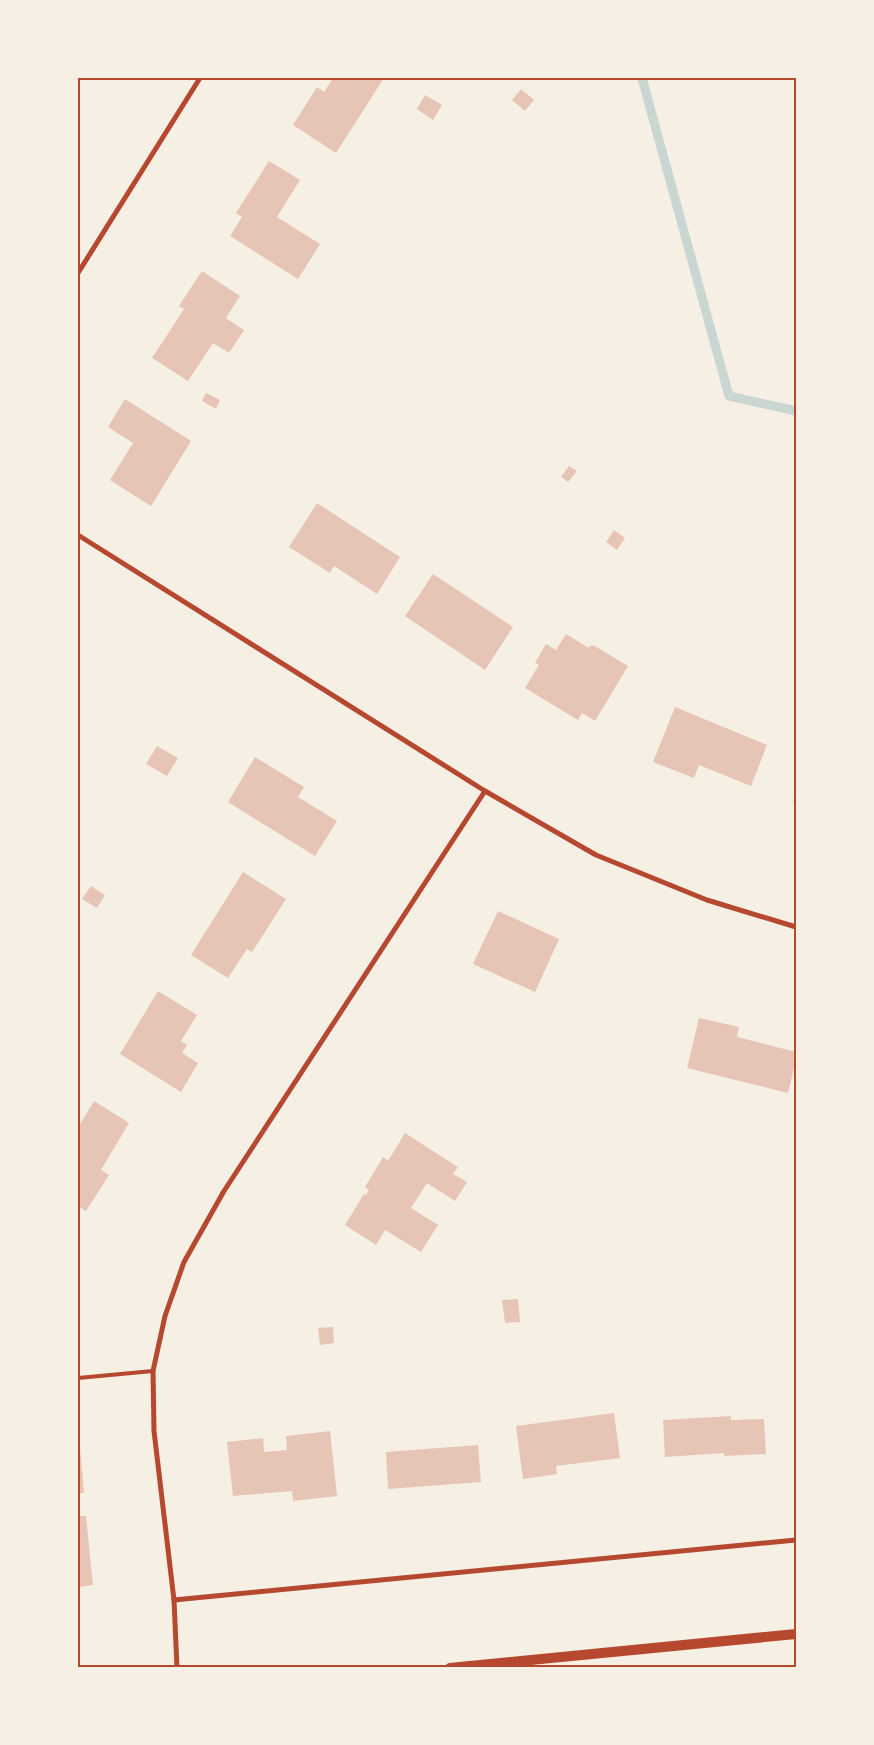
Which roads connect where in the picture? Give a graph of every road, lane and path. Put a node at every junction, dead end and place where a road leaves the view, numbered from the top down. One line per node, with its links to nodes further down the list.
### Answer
1 (200, 78): 2 (street)
2 (78, 272)
3 (78, 536): 4 (street)
4 (485, 791): 5 (street); 6 (street)
5 (796, 928)
6 (153, 1371): 7 (lane); 9 (street)
7 (78, 1378)
8 (796, 1540): 9 (street)
9 (174, 1600): 11 (street)
10 (796, 1634): 12 (main road)
11 (177, 1668)
12 (450, 1668)

